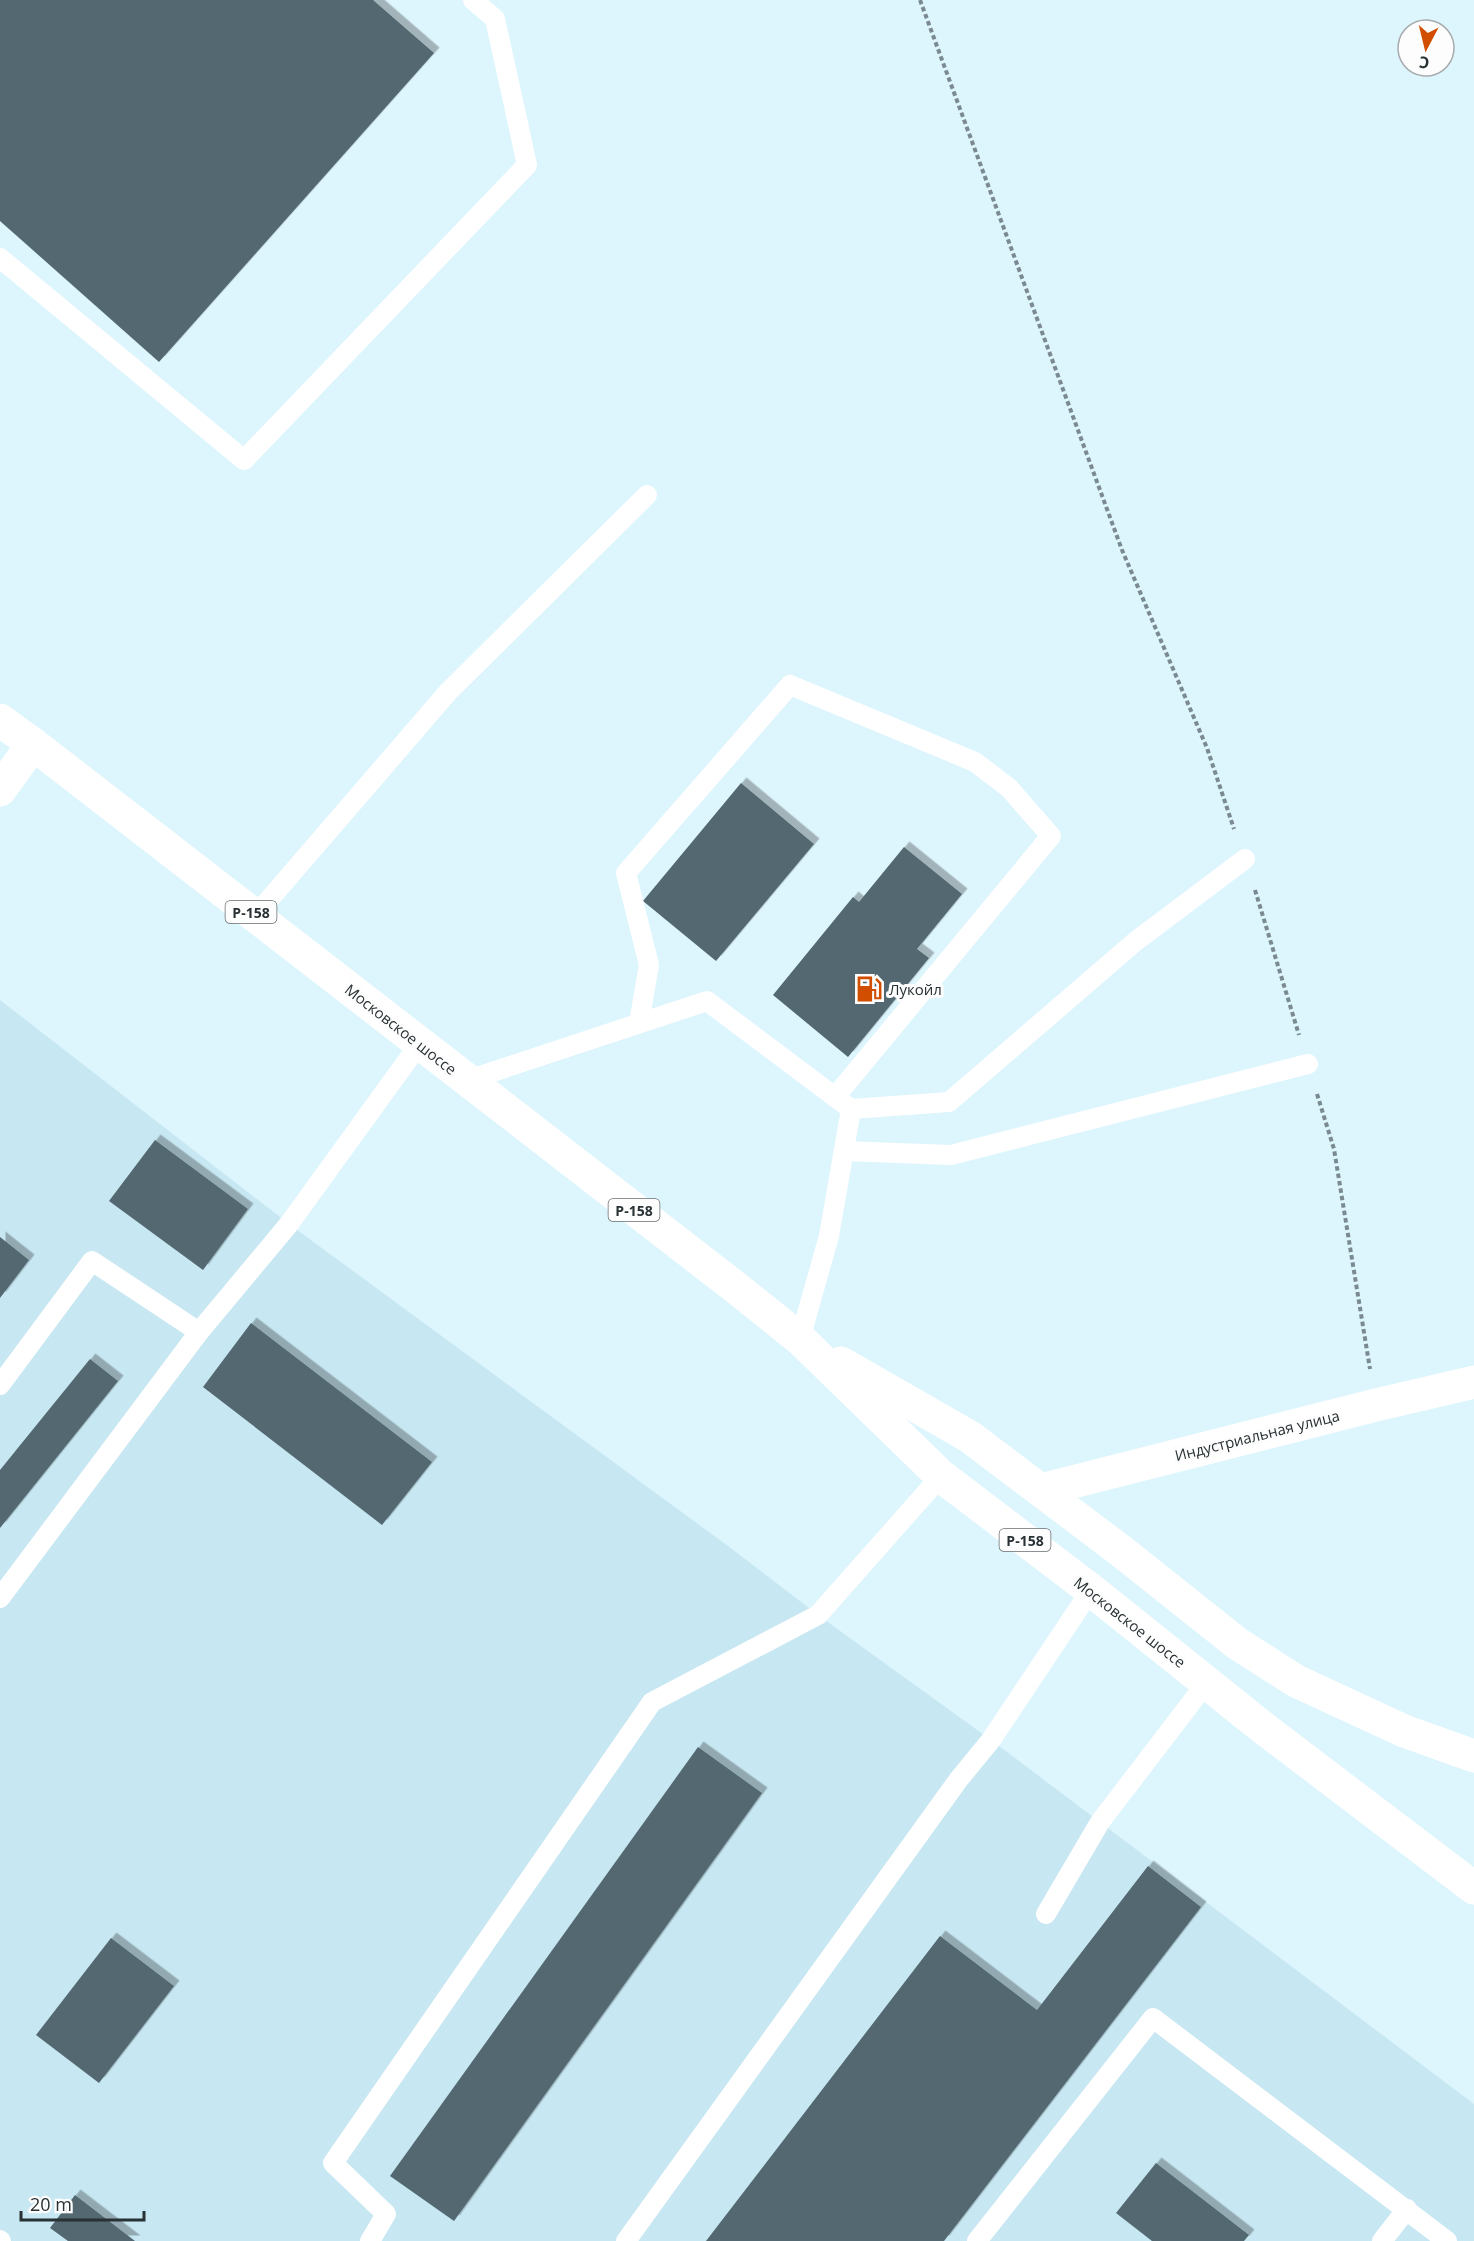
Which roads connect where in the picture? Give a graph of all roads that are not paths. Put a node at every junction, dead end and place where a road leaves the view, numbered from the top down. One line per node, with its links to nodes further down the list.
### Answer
1 (473, 0): 2 (lane)
2 (0, 258)
3 (647, 495): 8 (lane)
4 (0, 720): 5 (main road, Московское шоссе / Р-158)
5 (33, 744): 6 (main road); 8 (main road, Московское шоссе / Р-158)
6 (0, 790)
7 (1245, 859): 14 (lane)
8 (255, 916): 10 (main road, Московское шоссе / Р-158)
9 (639, 1023): 12 (lane); 13 (lane); 13 (lane)
10 (420, 1043): 12 (main road, Московское шоссе / Р-158); 16 (lane)
11 (1308, 1064): 15 (lane)
12 (468, 1080): 17 (main road, Московское шоссе / Р-158)
13 (835, 1097): 14 (lane)
14 (851, 1109): 15 (lane)
15 (844, 1152): 17 (lane)
16 (199, 1332): 19 (lane); 23 (lane)
17 (800, 1339): 20 (main road, Московское шоссе / Р-158); 21 (main road, Московское шоссе / Р-158)
18 (1474, 1382): 21 (main road, Индустриальная улица)
19 (0, 1385)
20 (940, 1476): 22 (main road, Московское шоссе / Р-158); 29 (lane)
21 (1041, 1490): 25 (main road, Московское шоссе / Р-158)
22 (1091, 1590): 24 (main road, Московское шоссе / Р-158); 30 (lane)
23 (0, 1598)
24 (1207, 1682): 26 (main road, Московское шоссе / Р-158); 27 (lane)
25 (1474, 1756)
26 (1474, 1888)
27 (1046, 1914)
28 (1407, 2209): 31 (lane); 32 (lane); 33 (lane)
29 (370, 2241)
30 (626, 2241)
31 (977, 2241)
32 (1382, 2241)
33 (1447, 2241)

